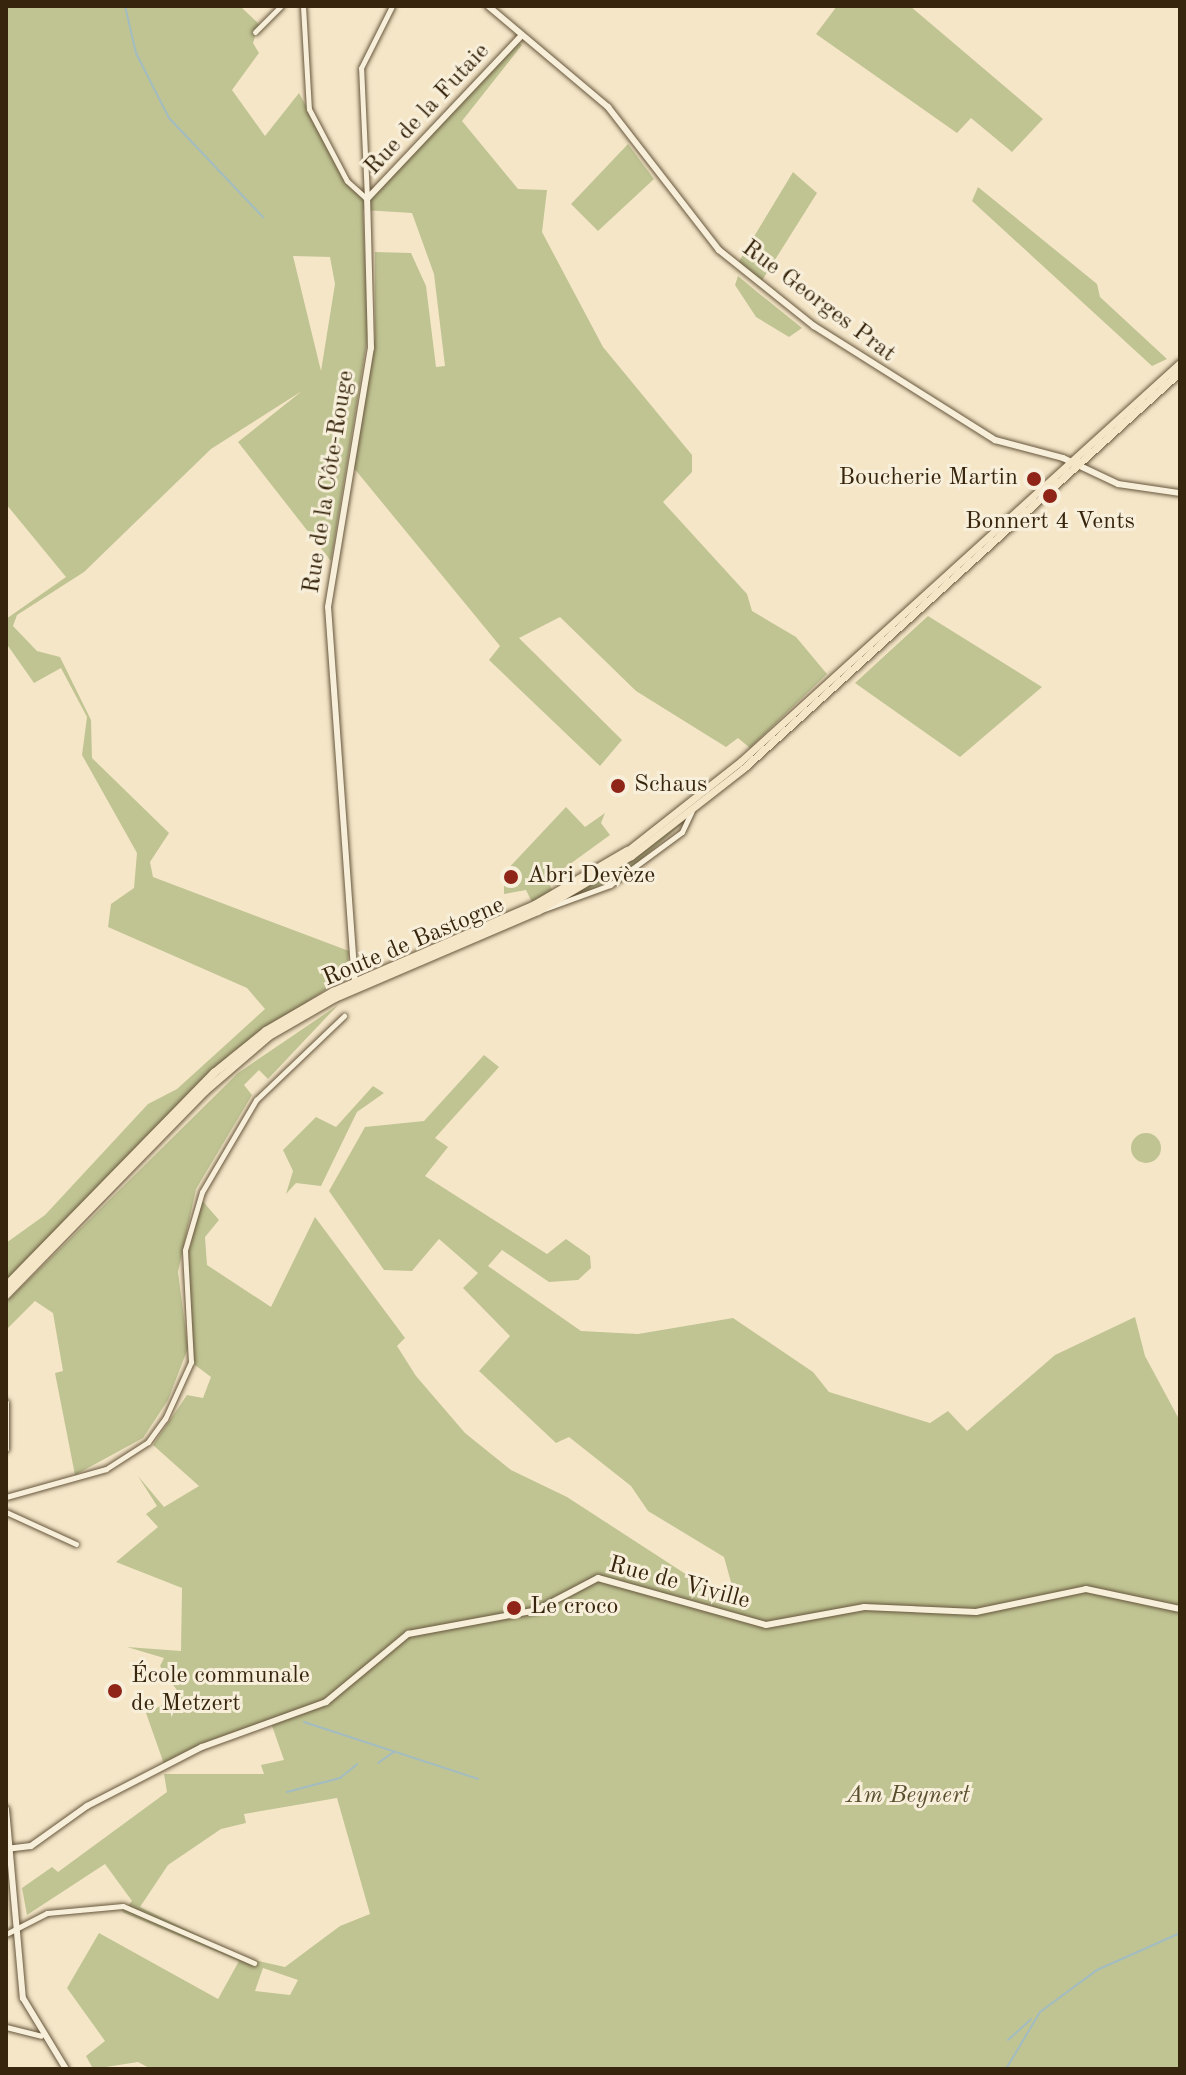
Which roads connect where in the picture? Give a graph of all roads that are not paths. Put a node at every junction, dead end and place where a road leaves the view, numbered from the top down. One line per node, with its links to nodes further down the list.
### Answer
1 (281, 6): 5 (street)
2 (303, 6): 7 (street)
3 (392, 6): 7 (street, Rue de la Futaie)
4 (488, 6): 6 (street, Rue Georges Prat)
5 (255, 32)
6 (520, 37): 7 (street, Rue de la Futaie); 10 (street, Rue Georges Prat)
7 (367, 199): 15 (street, Rue de la Côte-Rouge)
8 (1180, 363): 10 (main road, Route de Bastogne)
9 (1180, 372): 10 (main road, Route de Bastogne)
10 (1074, 463): 11 (street, Rue Georges Prat); 12 (main road, Route de Bastogne); 13 (main road, Route de Bastogne)
11 (1180, 493)
12 (692, 811): 13 (main road, Route de Bastogne); 14 (street)
13 (629, 853): 14 (highway, Route de Bastogne); 15 (highway, Route de Bastogne)
14 (538, 911): 18 (highway, Route de Bastogne)
15 (355, 983): 17 (highway, Route de Bastogne)
16 (344, 1016): 21 (street)
17 (6, 1286)
18 (6, 1295)
19 (6, 1402): 20 (street)
20 (6, 1449)
21 (6, 1497)
22 (6, 1512): 23 (street)
23 (76, 1544)
24 (1180, 1609): 26 (street, Rue de Viville)
25 (6, 1809): 26 (street)
26 (10, 1849): 27 (street)
27 (18, 1927): 28 (street); 29 (street); 31 (street)
28 (6, 1934)
29 (254, 1963)
30 (6, 2027): 31 (street)
31 (41, 2036): 32 (street)
32 (66, 2069)

